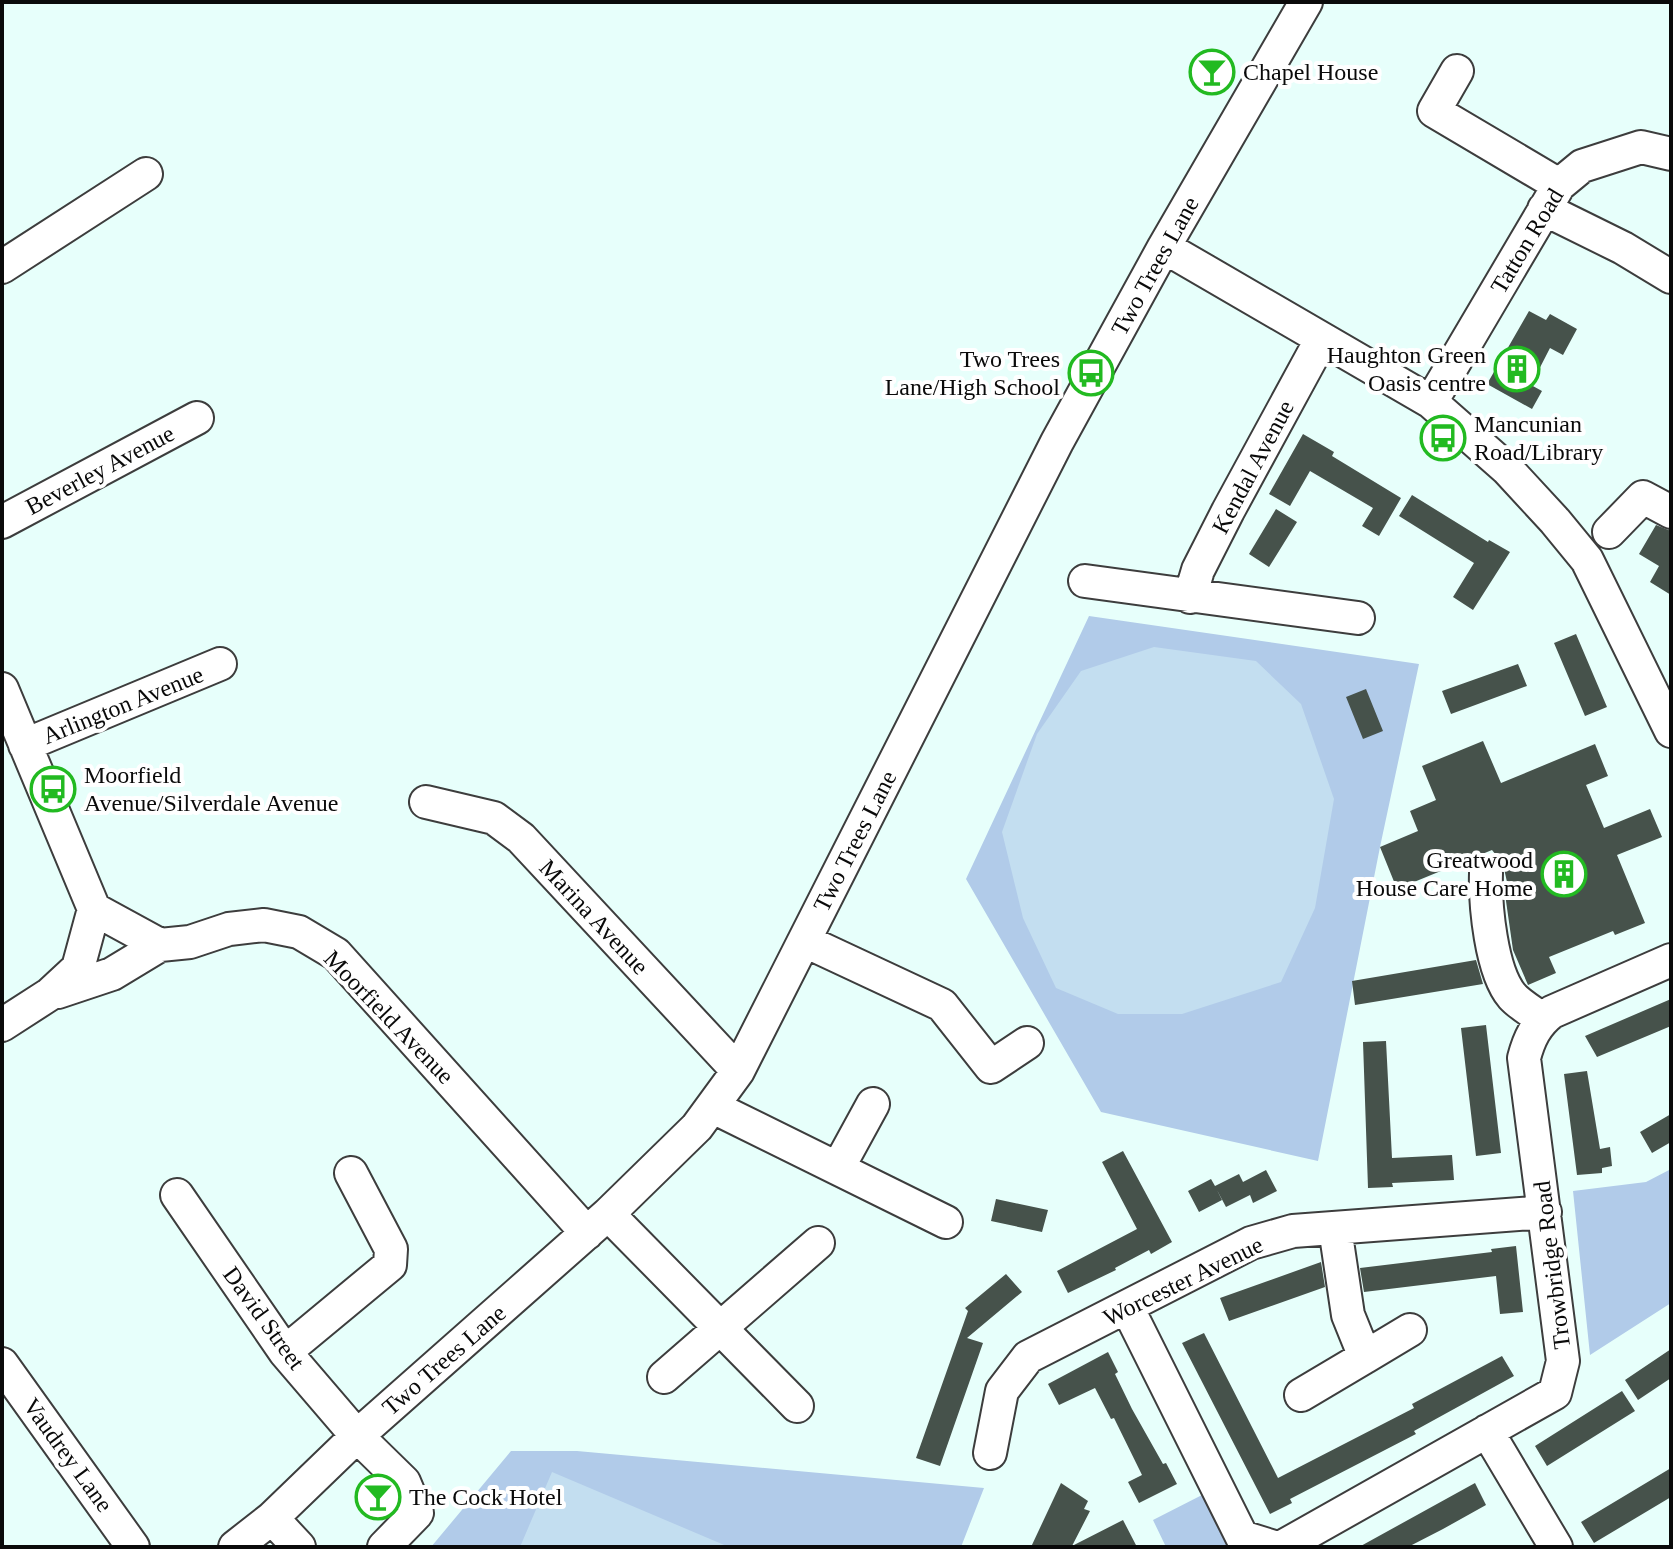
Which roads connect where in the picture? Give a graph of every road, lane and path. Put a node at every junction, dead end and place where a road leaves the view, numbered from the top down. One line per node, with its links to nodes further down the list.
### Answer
1 (1306, 2): 6 (street, Two Trees Lane)
2 (1457, 71): 5 (street)
3 (1671, 154): 5 (street, Tatton Road)
4 (146, 174): 7 (street)
5 (1552, 197): 8 (street); 10 (street, Tatton Road)
6 (1164, 247): 9 (street); 26 (street, Two Trees Lane)
7 (2, 267)
8 (1671, 277)
9 (1321, 340): 10 (street); 16 (street, Kendal Avenue)
10 (1431, 402): 20 (street)
11 (197, 418): 13 (street, Beverley Avenue)
12 (1671, 512): 14 (street)
13 (2, 522)
14 (1609, 532)
15 (1085, 581): 16 (street)
16 (1190, 597): 17 (street)
17 (1358, 618)
18 (220, 664): 22 (street, Arlington Avenue)
19 (2, 689): 22 (street)
20 (1663, 690): 21 (street)
21 (1671, 731)
22 (25, 745): 25 (street)
23 (426, 802): 33 (street, Marina Avenue)
24 (1486, 873): 30 (street)
25 (94, 909): 27 (street); 29 (street)
26 (805, 941): 32 (street); 33 (street, Two Trees Lane)
27 (160, 945): 29 (street); 41 (street, Moorfield Avenue)
28 (1671, 960): 30 (street)
29 (50, 994): 31 (street)
30 (1542, 1019): 39 (street, Trowbridge Road)
31 (2, 1025)
32 (1027, 1043)
33 (738, 1071): 35 (street, Two Trees Lane)
34 (873, 1104): 36 (street)
35 (713, 1107): 36 (street); 41 (street, Two Trees Lane)
36 (838, 1168): 40 (street)
37 (351, 1173): 47 (street)
38 (177, 1195): 47 (street, David Street)
39 (1545, 1212): 42 (street, Worcester Avenue); 53 (street, Trowbridge Road)
40 (946, 1222)
41 (598, 1223): 45 (street, Moorfield Avenue); 54 (street, Two Trees Lane)
42 (1335, 1228): 44 (street, Worcester Avenue); 48 (street)
43 (818, 1243): 45 (street)
44 (1127, 1307): 55 (street, Worcester Avenue); 61 (street)
45 (720, 1329): 50 (street); 52 (street, Moorfield Avenue)
46 (1410, 1330): 48 (street)
47 (285, 1352): 54 (street, David Street)
48 (1365, 1357): 51 (street)
49 (2, 1364): 57 (street, Vaudrey Lane)
50 (664, 1377)
51 (1301, 1395)
52 (797, 1406)
53 (1487, 1431): 62 (street, Trowbridge Road); 63 (street)
54 (357, 1436): 56 (street, Two Trees Lane); 60 (street, David Street)
55 (990, 1453)
56 (272, 1518): 58 (street, Two Trees Lane); 59 (street)
57 (133, 1547)
58 (235, 1547)
59 (299, 1547)
60 (384, 1547)
61 (1274, 1547)
62 (1282, 1547)
63 (1556, 1547)

